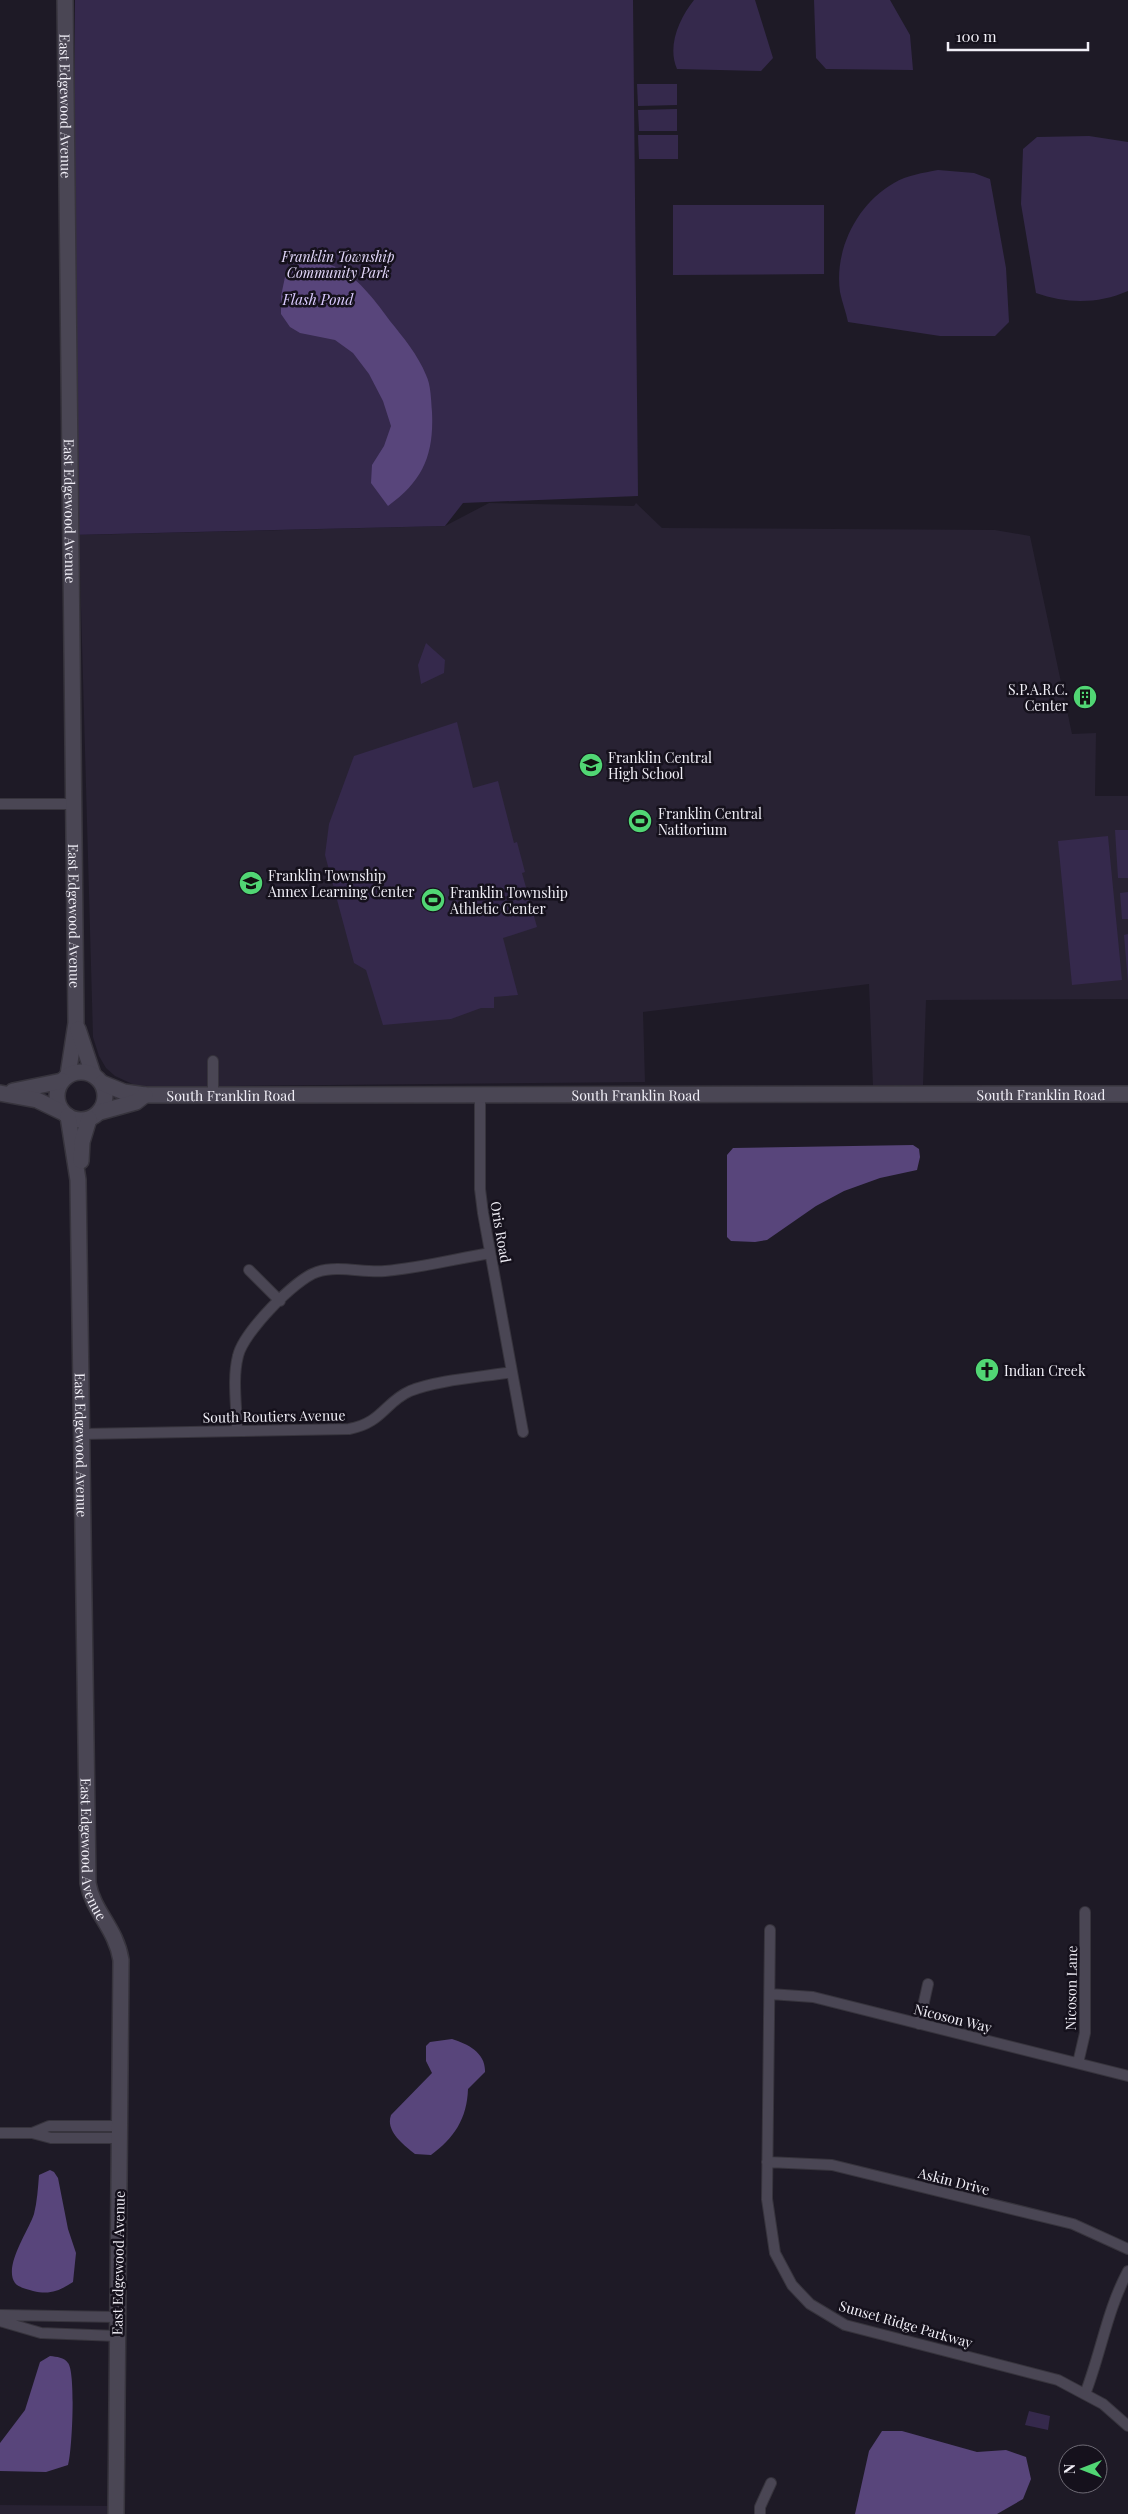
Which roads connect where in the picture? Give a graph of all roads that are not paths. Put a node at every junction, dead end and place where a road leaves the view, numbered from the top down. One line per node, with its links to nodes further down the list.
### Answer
1 (64, 0): 3 (main road, East Edgewood Avenue)
2 (0, 804): 3 (street)
3 (73, 804): 4 (main road, East Edgewood Avenue)
4 (76, 1023): 6 (main road); 7 (main road)
5 (213, 1061): 12 (street)
6 (65, 1078): 7 (main road); 8 (main road); 13 (main road)
7 (98, 1079): 10 (main road, South Franklin Road); 14 (main road)
8 (5, 1093): 13 (main road)
9 (1128, 1094): 11 (main road, South Franklin Road)
10 (146, 1095): 12 (main road, South Franklin Road); 14 (main road, South Franklin Road)
11 (480, 1095): 12 (main road, South Franklin Road); 16 (street, Oris Road)
12 (213, 1096)
13 (66, 1115): 14 (main road); 15 (main road)
14 (94, 1116): 15 (main road)
15 (78, 1180): 22 (main road, East Edgewood Avenue)
16 (490, 1253): 18 (street); 19 (street, Oris Road)
17 (249, 1270): 18 (street)
18 (280, 1301): 20 (street)
19 (512, 1372): 20 (street, South Routiers Avenue); 21 (street, Oris Road)
20 (237, 1431): 22 (street, South Routiers Avenue)
21 (523, 1432)
22 (82, 1434): 30 (main road, East Edgewood Avenue)
23 (1085, 1912): 28 (street, Nicoson Lane)
24 (770, 1930): 26 (street, Sunset Ridge Parkway)
25 (928, 1984): 27 (street)
26 (770, 1994): 27 (street, Nicoson Way); 32 (street, Sunset Ridge Parkway)
27 (919, 2024): 28 (street, Nicoson Way)
28 (1078, 2063): 29 (street, Nicoson Way)
29 (1128, 2076)
30 (119, 2132): 31 (street); 36 (main road, East Edgewood Avenue)
31 (0, 2133)
32 (767, 2162): 33 (street, Askin Drive); 39 (street, Sunset Ridge Parkway)
33 (1128, 2249)
34 (1128, 2271): 39 (street)
35 (0, 2314): 36 (street)
36 (118, 2317): 38 (main road, East Edgewood Avenue)
37 (0, 2321): 38 (street)
38 (117, 2336): 42 (main road, East Edgewood Avenue)
39 (1085, 2394): 40 (street, Sunset Ridge Parkway)
40 (1128, 2426)
41 (771, 2483): 43 (street)
42 (116, 2514)
43 (760, 2514)

